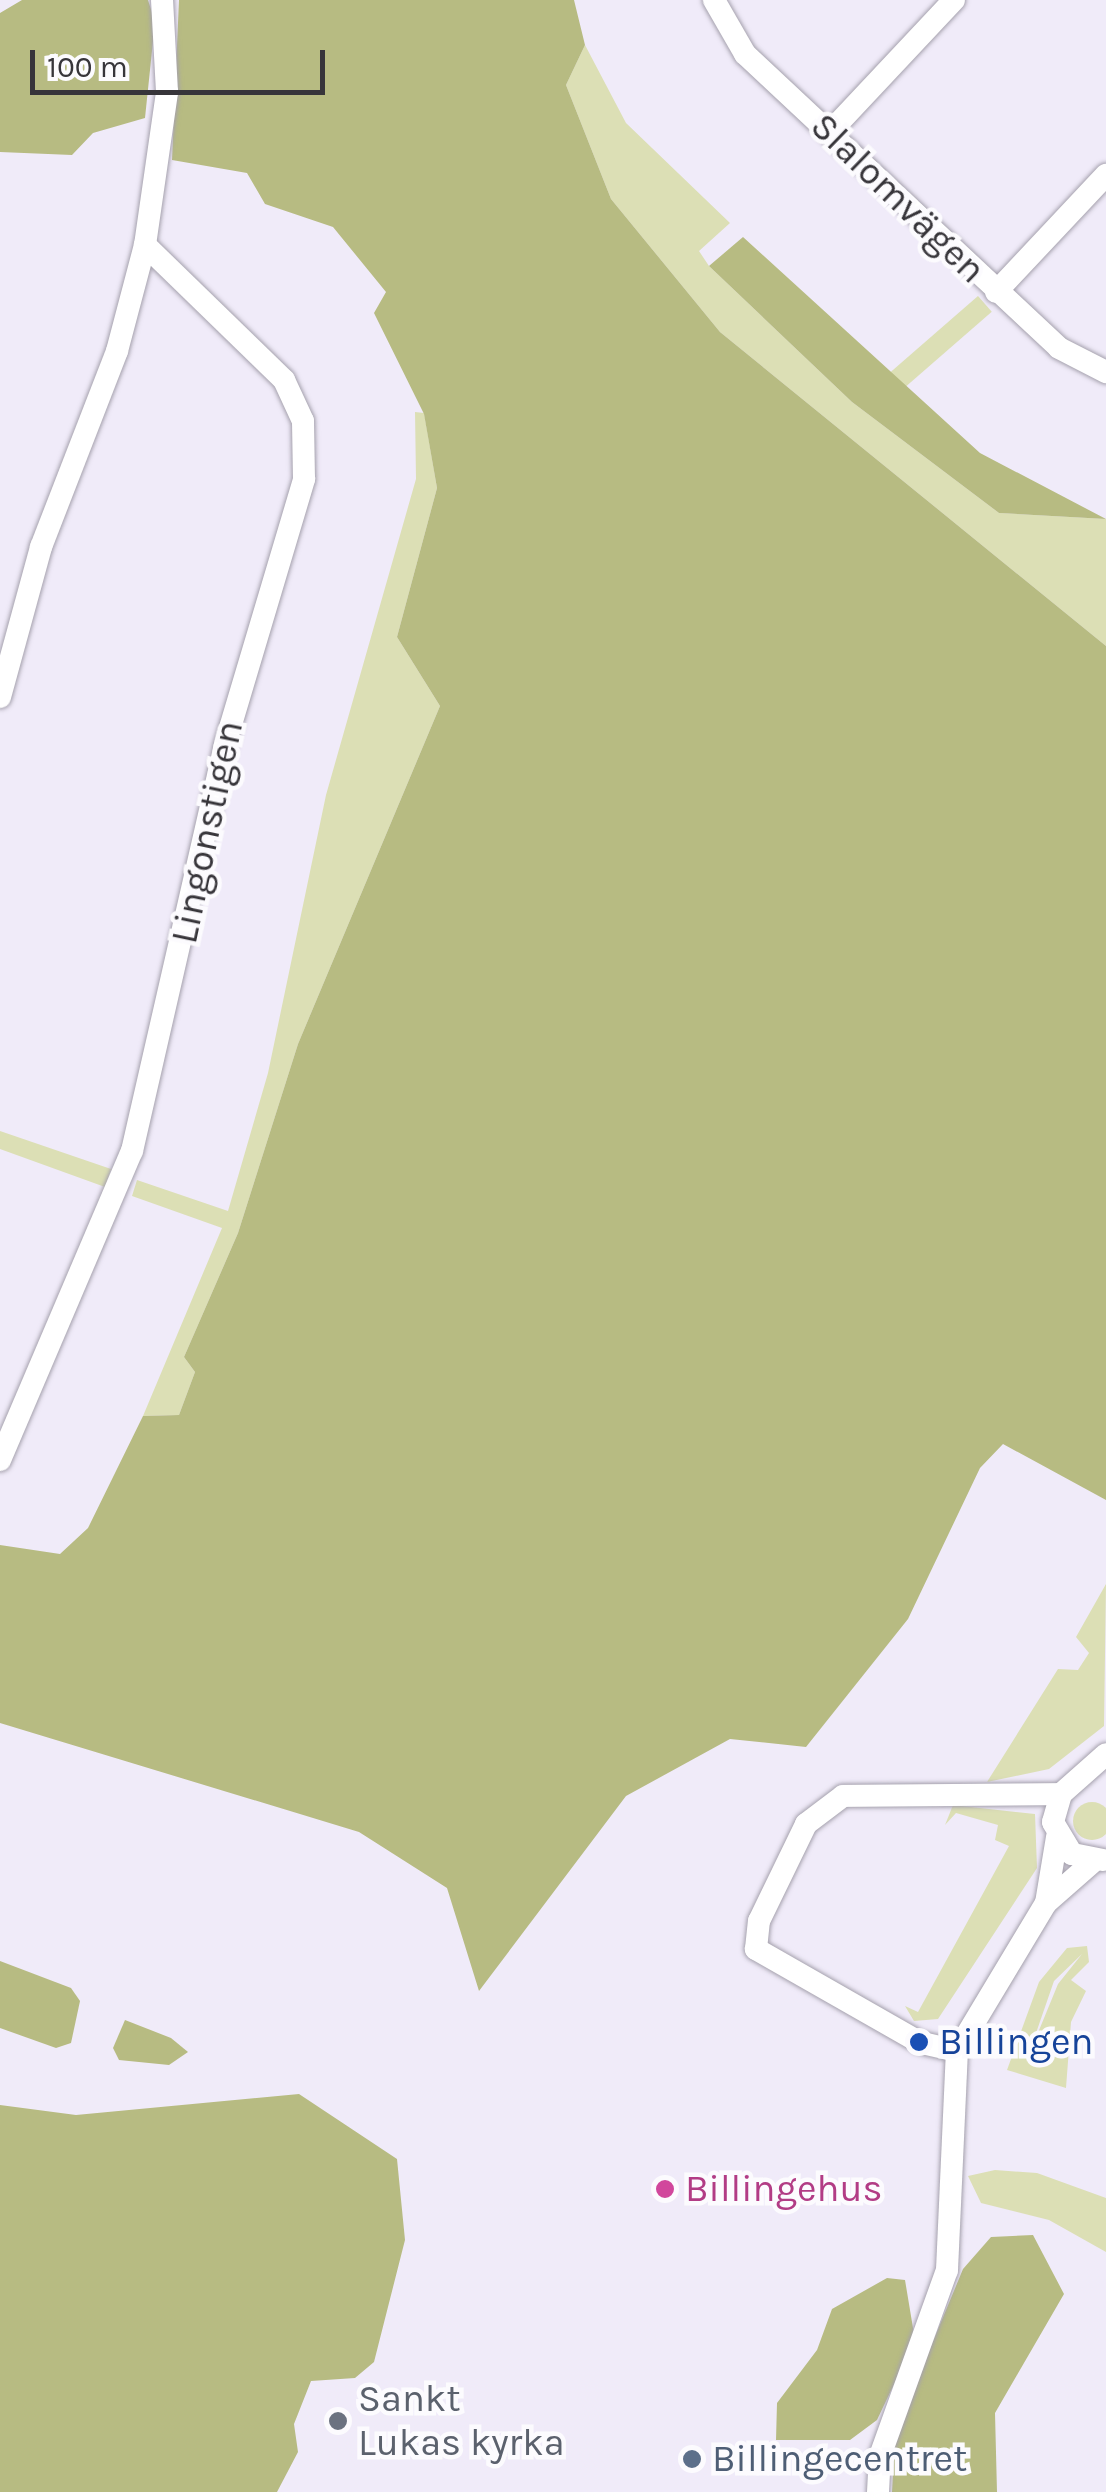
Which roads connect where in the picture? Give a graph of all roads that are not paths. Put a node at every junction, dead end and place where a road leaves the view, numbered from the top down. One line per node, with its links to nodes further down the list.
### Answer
1 (162, 0): 6 (street)
2 (714, 0): 4 (street, Slalomvägen)
3 (954, 0): 4 (street)
4 (830, 132): 7 (street, Slalomvägen)
5 (1106, 175): 7 (street)
6 (145, 246): 9 (street); 10 (street, Lingonstigen)
7 (996, 292): 8 (street, Slalomvägen)
8 (1106, 372)
9 (0, 696)
10 (0, 1460)
11 (1106, 1754): 13 (street)
12 (1106, 1779): 13 (street)
13 (1068, 1788): 14 (street); 17 (street)
14 (1056, 1837): 15 (street); 16 (street)
15 (1100, 1861): 16 (street)
16 (1046, 1903): 17 (street)
17 (957, 2052): 18 (street)
18 (878, 2492)

